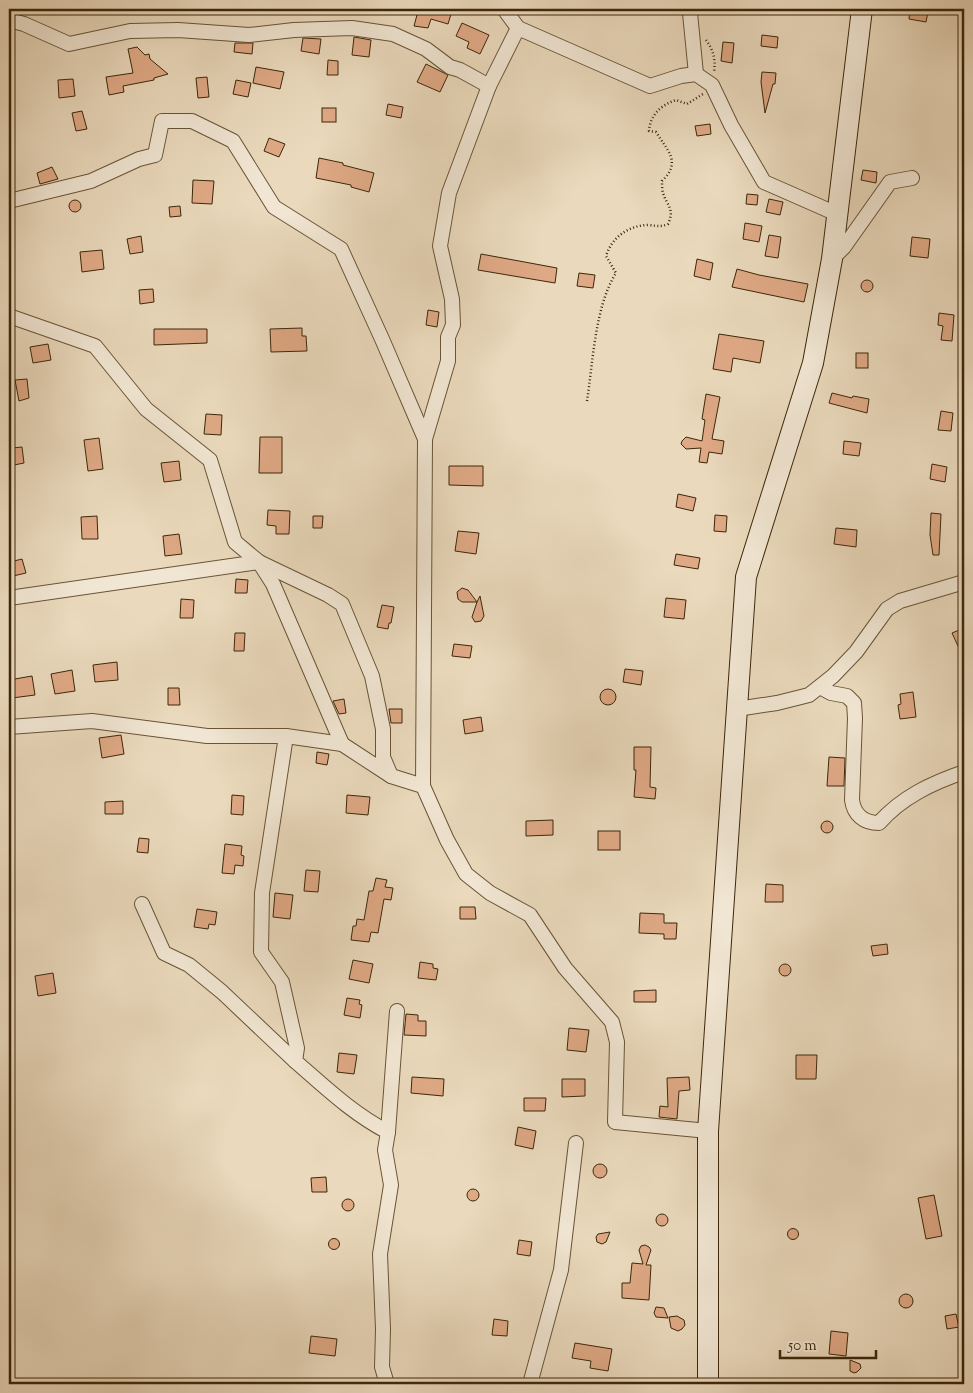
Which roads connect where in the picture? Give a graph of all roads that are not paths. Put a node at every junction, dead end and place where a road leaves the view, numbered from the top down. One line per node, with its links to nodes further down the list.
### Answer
1 (504, 9): 5 (street)
2 (688, 9): 6 (street)
3 (862, 9): 10 (main road)
4 (9, 20): 7 (street)
5 (518, 28): 6 (street); 7 (street)
6 (696, 74): 10 (street)
7 (488, 86): 13 (street)
8 (912, 178): 11 (street)
9 (9, 201): 13 (street)
10 (837, 214): 11 (main road)
11 (832, 259): 18 (main road)
12 (9, 316): 14 (street)
13 (425, 439): 24 (street)
14 (259, 562): 16 (street); 21 (street); 23 (street)
15 (964, 582): 17 (street)
16 (9, 598)
17 (820, 687): 18 (street); 22 (street)
18 (737, 708): 29 (main road)
19 (9, 727): 20 (street)
20 (286, 736): 21 (street); 27 (street)
21 (342, 744): 23 (street)
22 (964, 772)
23 (390, 776): 24 (street)
24 (423, 786): 29 (street)
25 (142, 904): 27 (street)
26 (397, 1011): 28 (street)
27 (295, 1061): 28 (street)
28 (388, 1132): 31 (street)
29 (708, 1132): 33 (main road)
30 (576, 1143): 32 (street)
31 (387, 1384)
32 (530, 1384)
33 (708, 1384)

